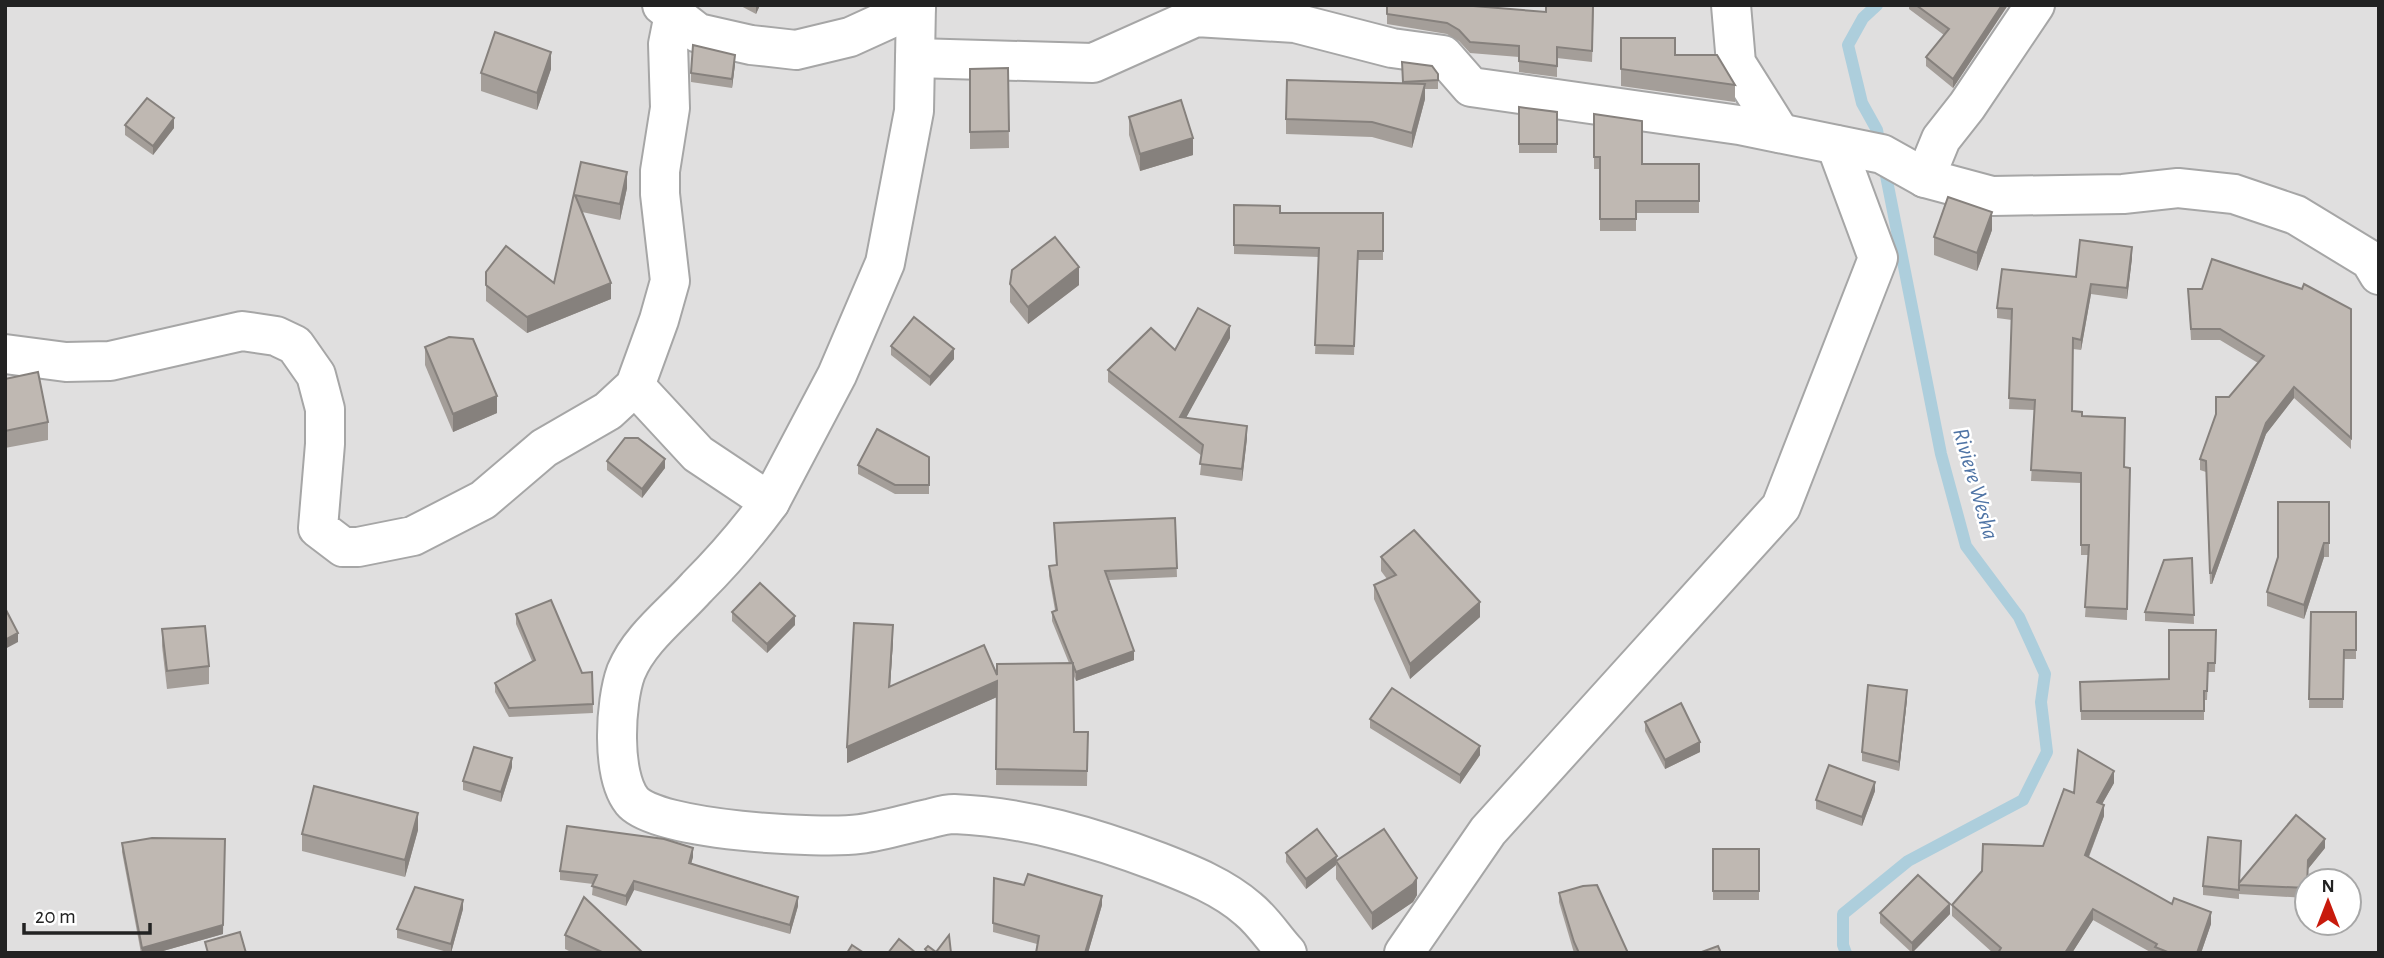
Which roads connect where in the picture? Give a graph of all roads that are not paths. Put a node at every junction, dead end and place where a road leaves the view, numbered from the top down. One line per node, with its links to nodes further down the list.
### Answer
1 (1731, 5): 6 (street)
2 (2035, 5): 8 (street)
3 (916, 6): 4 (street); 5 (street)
4 (668, 10): 11 (street)
5 (915, 58): 6 (street); 12 (street)
6 (1780, 133): 7 (street)
7 (1836, 145): 8 (street); 14 (street)
8 (1924, 178): 9 (street)
9 (2379, 275)
10 (5, 354): 11 (street)
11 (635, 386): 12 (street)
12 (769, 502): 13 (street)
13 (1285, 952)
14 (1404, 953)

